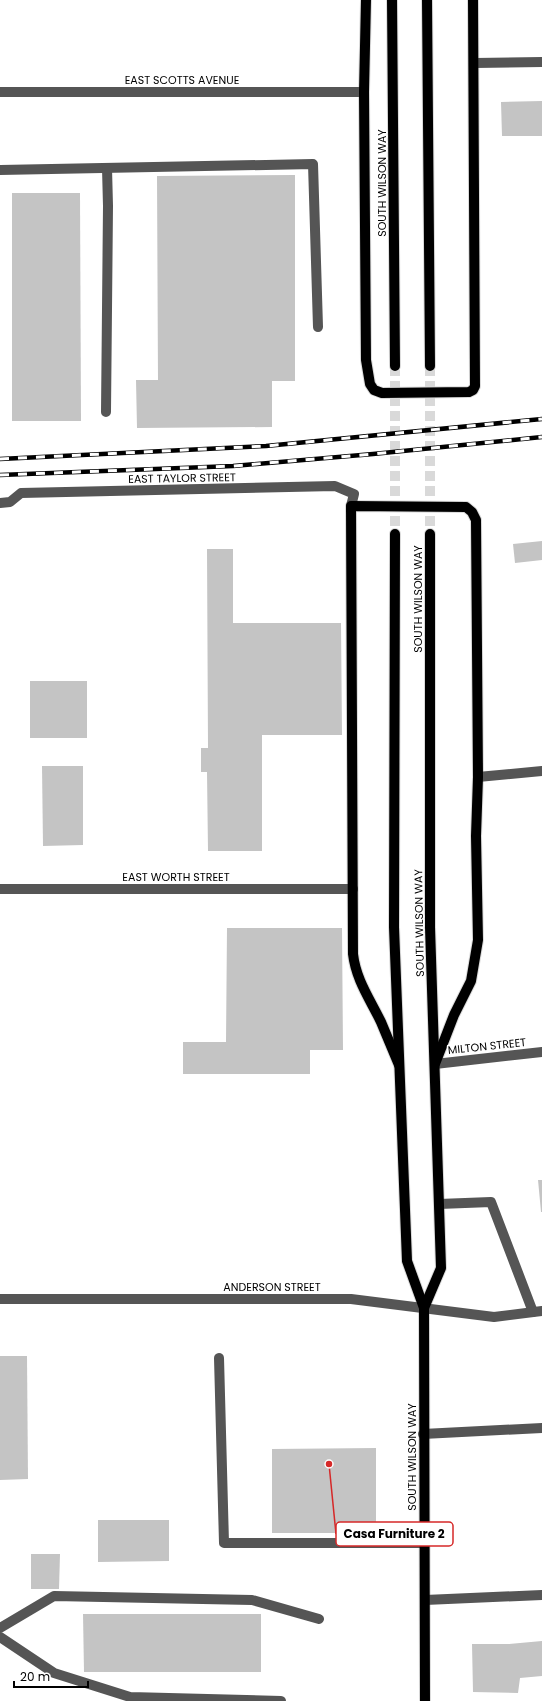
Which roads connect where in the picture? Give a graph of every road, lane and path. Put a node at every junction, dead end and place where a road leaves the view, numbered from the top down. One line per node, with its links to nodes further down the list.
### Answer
1 (366, 0): 8 (main road)
2 (392, 0): 12 (main road, SOUTH WILSON WAY)
3 (427, 0): 13 (main road)
4 (473, 0): 6 (main road)
5 (542, 62): 6 (street)
6 (475, 63): 8 (main road)
7 (0, 92): 8 (street, EAST SCOTTS AVENUE)
8 (364, 92)
9 (107, 168): 10 (street); 11 (street); 14 (street)
10 (0, 170)
11 (318, 327)
12 (394, 366)
13 (430, 366)
14 (106, 412)
15 (0, 503): 16 (street, EAST TAYLOR STREET)
16 (351, 506): 20 (main road); 22 (main road)
17 (395, 534): 25 (main road, SOUTH WILSON WAY)
18 (430, 534): 24 (main road, SOUTH WILSON WAY)
19 (542, 771): 20 (street)
20 (478, 776): 24 (main road)
21 (0, 889): 22 (street, EAST WORTH STREET)
22 (353, 889): 25 (main road)
23 (542, 1052): 24 (street, MILTON STREET)
24 (435, 1064): 26 (main road, SOUTH WILSON WAY)
25 (399, 1065): 28 (main road, SOUTH WILSON WAY)
26 (438, 1204): 28 (main road, SOUTH WILSON WAY); 29 (street)
27 (0, 1300): 28 (street, ANDERSON STREET)
28 (424, 1308): 29 (street, ANDERSON STREET); 32 (main road, SOUTH WILSON WAY)
29 (538, 1311)
30 (219, 1358): 33 (street)
31 (542, 1428): 32 (street)
32 (423, 1434): 33 (main road, SOUTH WILSON WAY)
33 (424, 1543): 35 (main road, SOUTH WILSON WAY)
34 (542, 1595): 35 (street)
35 (425, 1600): 40 (main road, SOUTH WILSON WAY)
36 (319, 1619): 37 (street)
37 (0, 1628)
38 (0, 1637): 39 (street)
39 (281, 1701)
40 (425, 1701)

